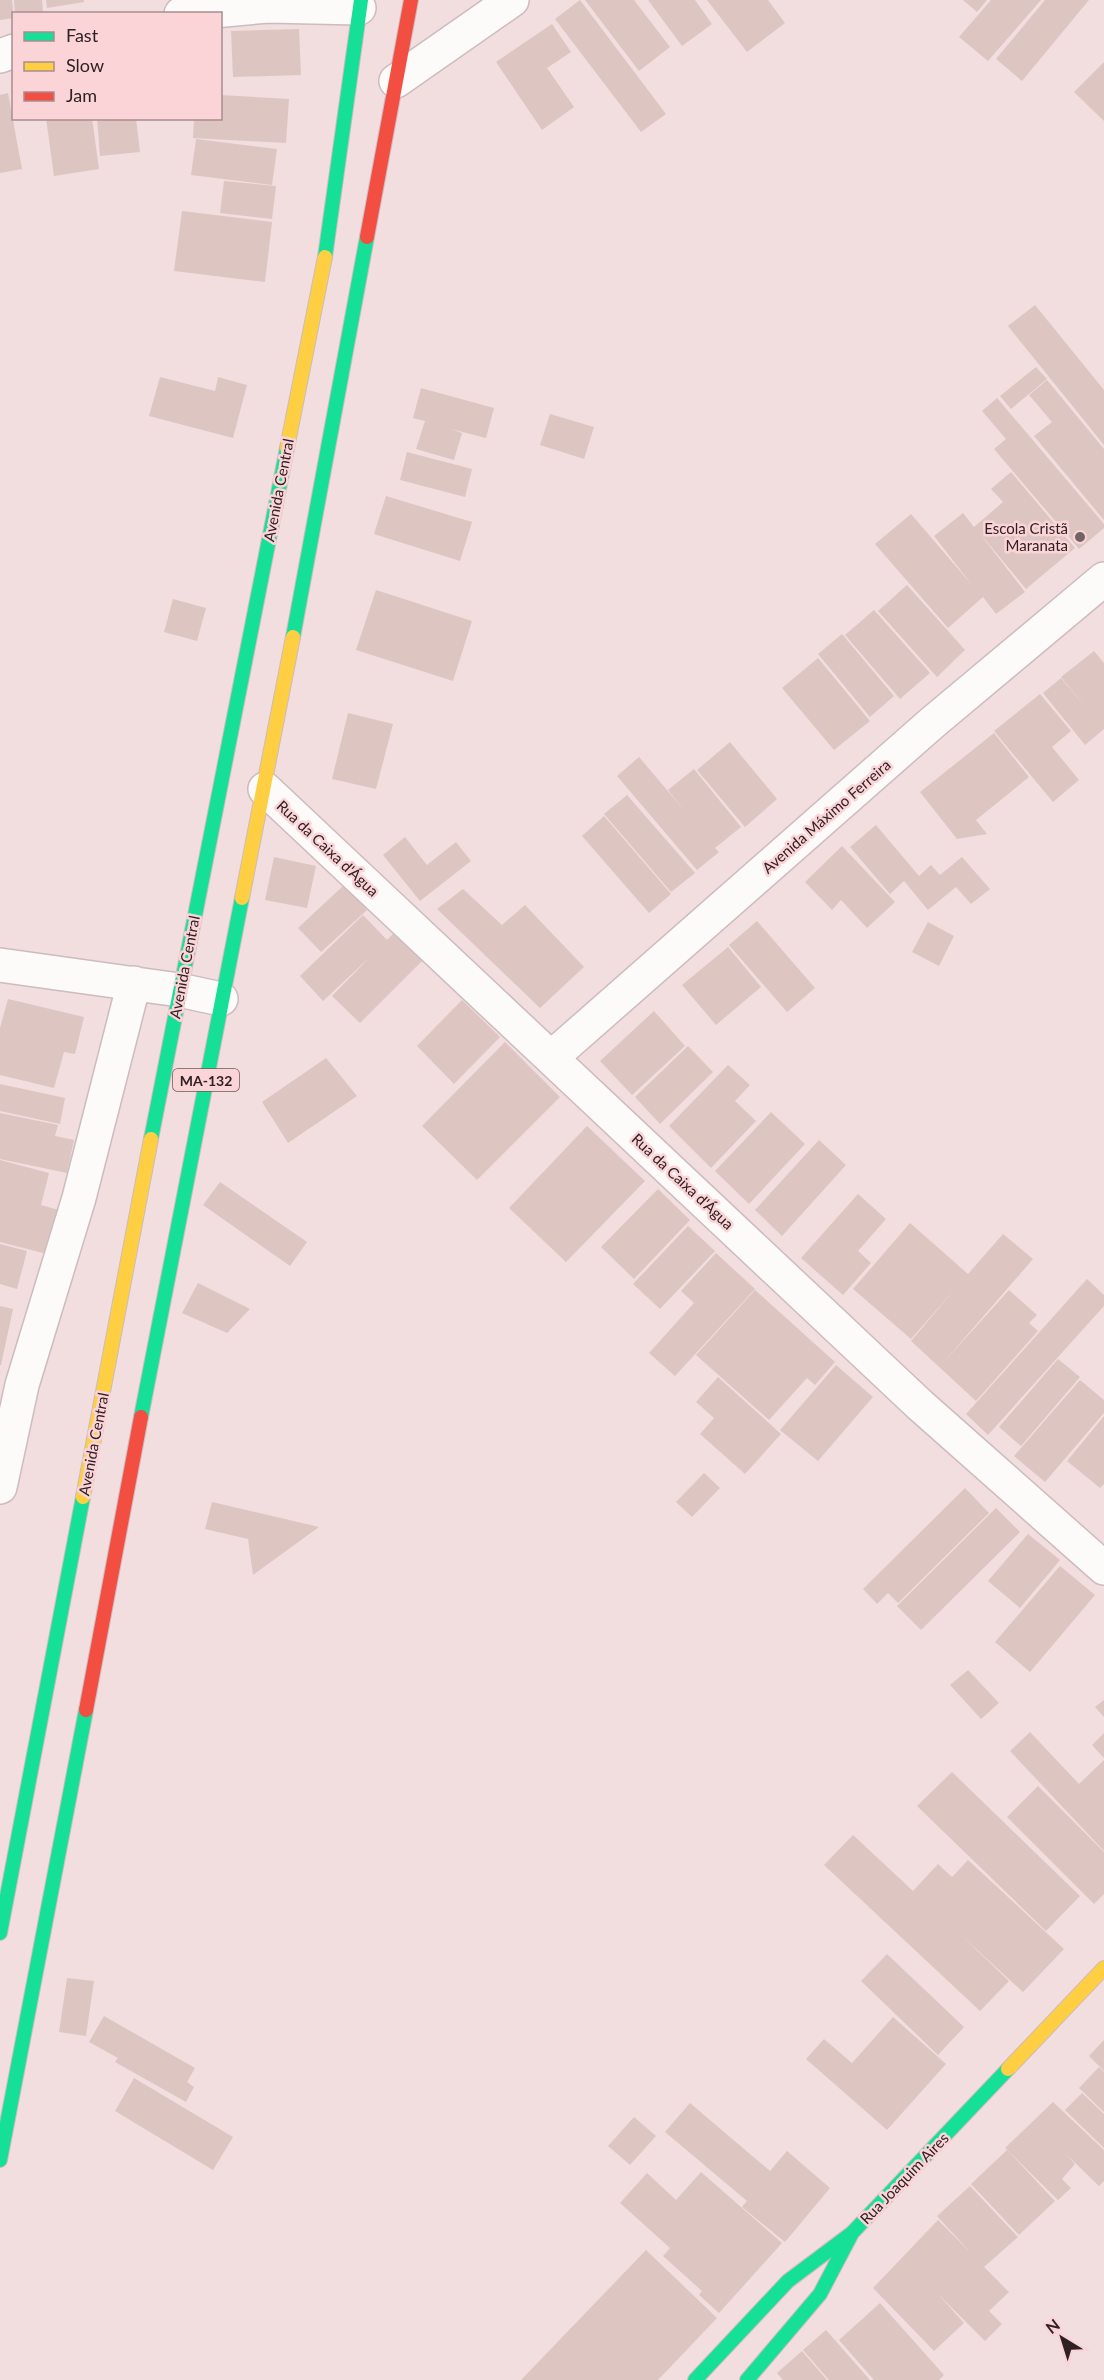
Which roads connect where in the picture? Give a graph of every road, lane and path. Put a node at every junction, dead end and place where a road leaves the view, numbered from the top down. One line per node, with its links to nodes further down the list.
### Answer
1 (411, 0): 5 (main road, MA-132)
2 (512, 0): 5 (street)
3 (360, 4): 4 (street); 10 (main road, Avenida Central / MA-132)
4 (203, 12)
5 (396, 81): 7 (main road, MA-132)
6 (1104, 579): 12 (street, Avenida Máximo Ferreira)
7 (265, 789): 11 (main road, MA-132); 12 (street, Rua da Caixa d'Água)
8 (0, 965): 9 (street)
9 (134, 983): 10 (street); 13 (street)
10 (179, 990): 11 (street); 15 (main road, Avenida Central / MA-132)
11 (221, 999): 17 (main road, MA-132)
12 (552, 1057): 14 (street, Rua da Caixa d'Água)
13 (0, 1487)
14 (1104, 1568)
15 (0, 1933)
16 (1104, 1968): 18 (main road, Rua Joaquim Aires)
17 (0, 2160)
18 (852, 2233): 19 (main road, Rua Joaquim Aires); 20 (main road)
19 (695, 2380)
20 (747, 2380)

